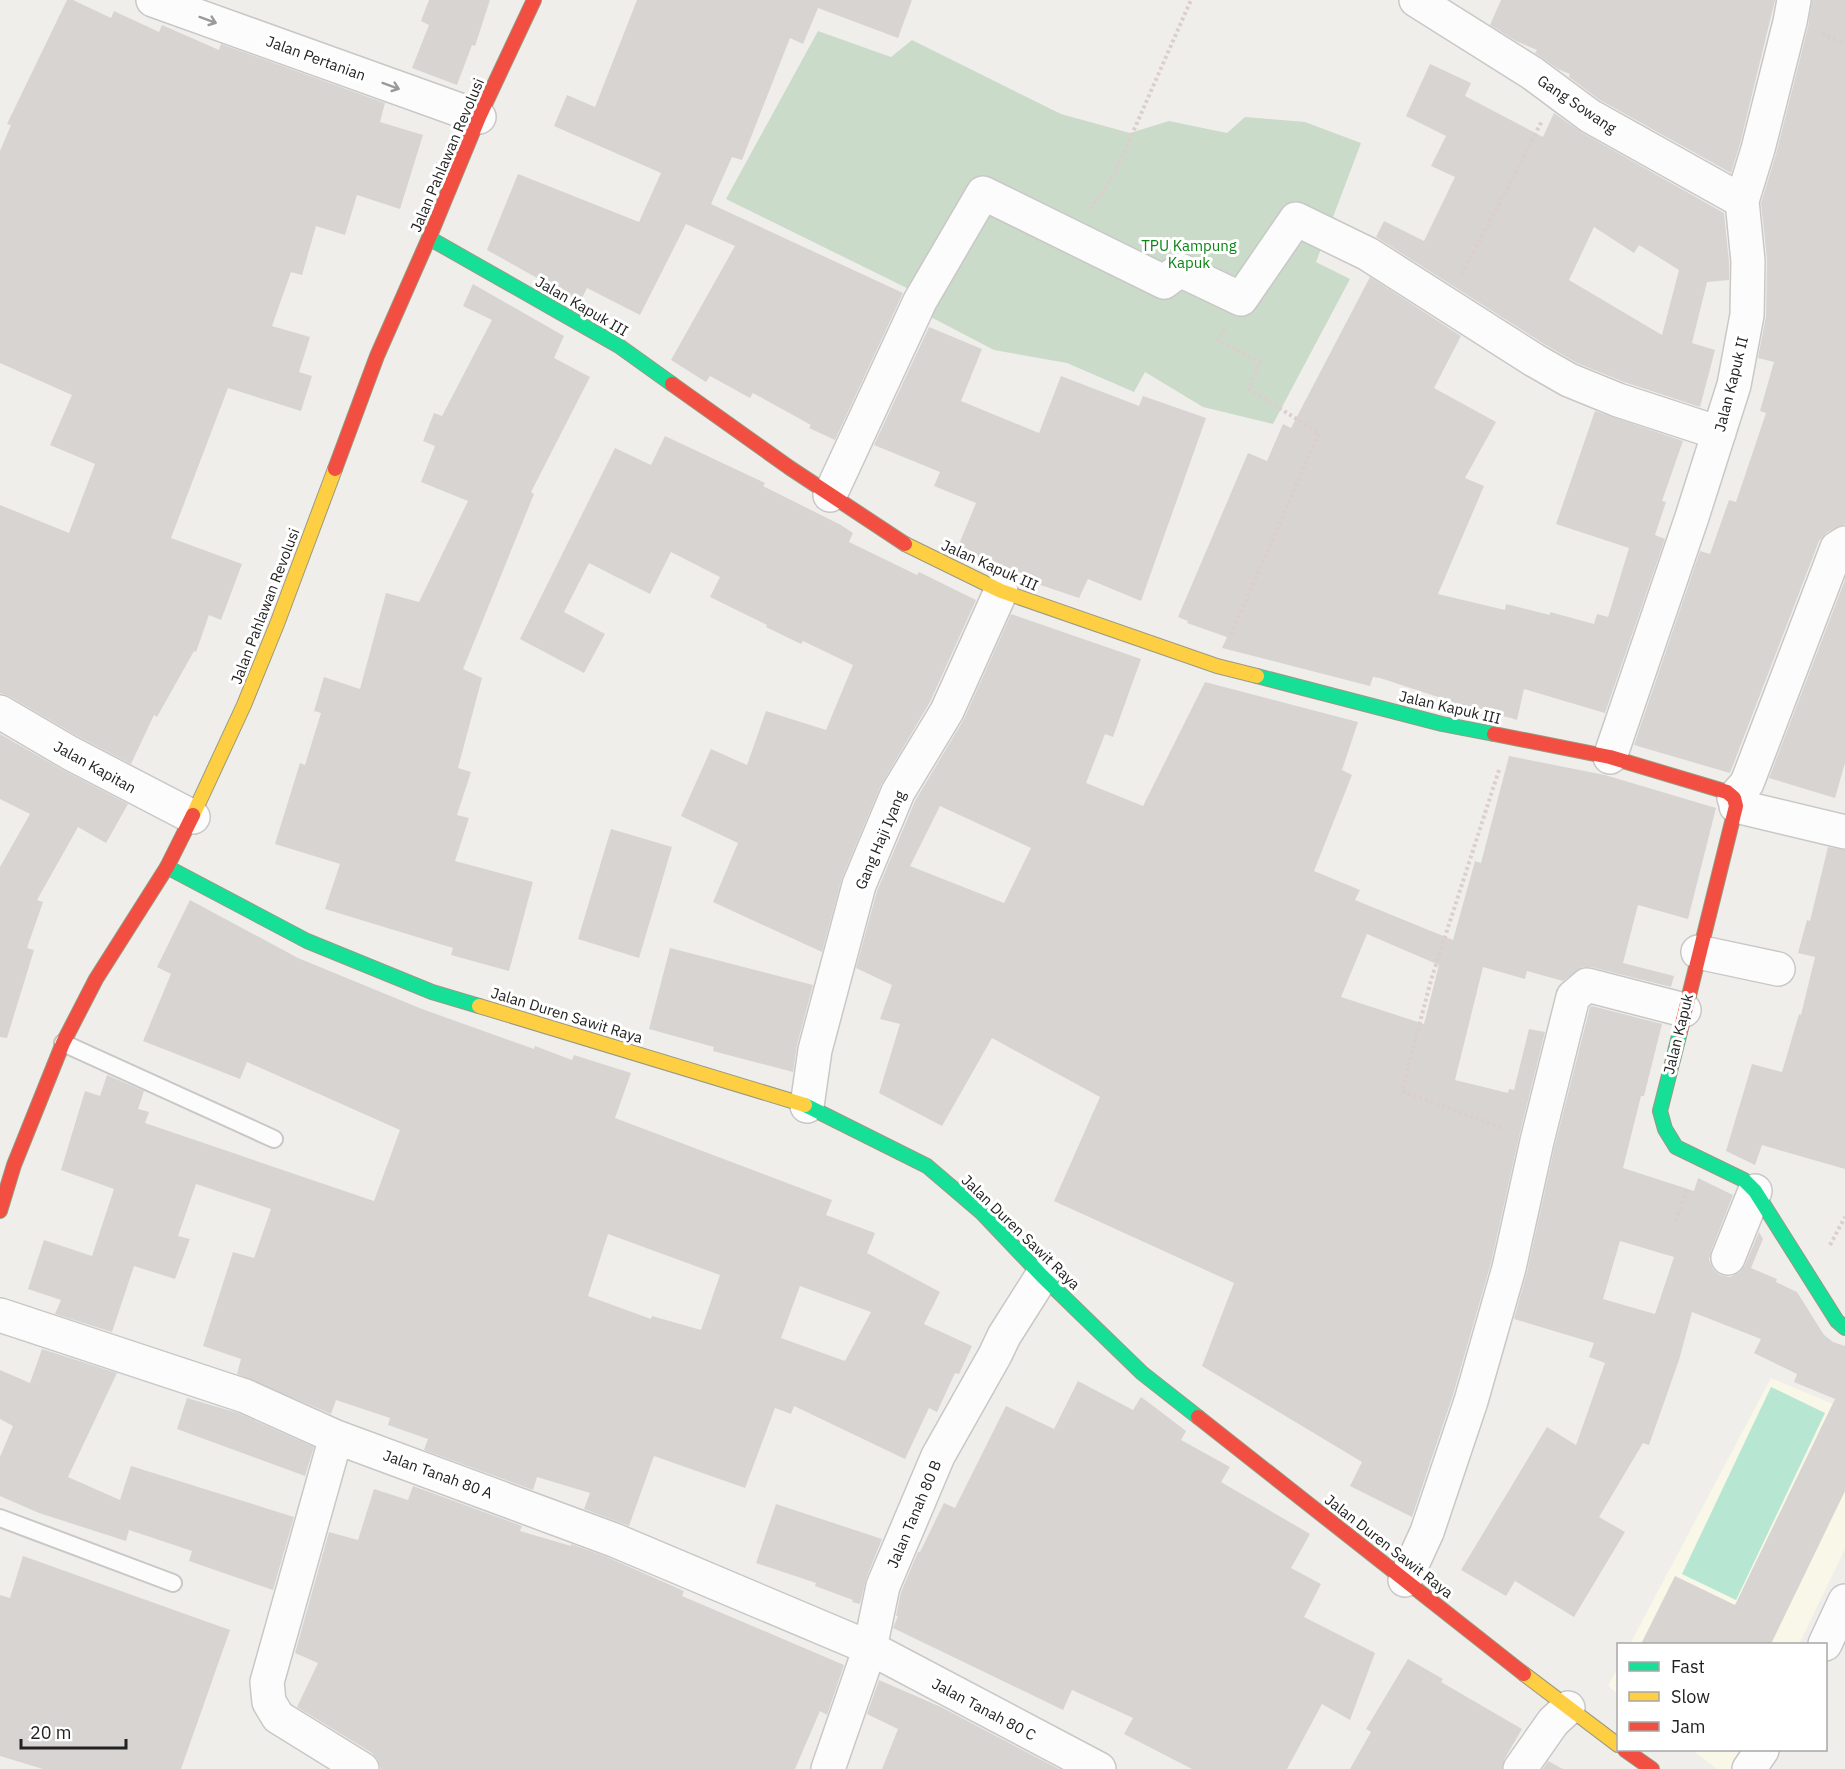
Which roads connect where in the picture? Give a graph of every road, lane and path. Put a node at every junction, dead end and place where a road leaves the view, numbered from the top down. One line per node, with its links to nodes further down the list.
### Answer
1 (153, 0): 7 (street, Jalan Pertanian, one-way to 7)
2 (534, 0): 7 (street, Jalan Pahlawan Revolusi)
3 (1191, 0): 9 (path)
4 (1416, 0): 6 (street, Gang Sowang)
5 (1794, 0): 8 (street, Jalan Kapuk II)
6 (1558, 92): 8 (street, Gang Sowang); 12 (path)
7 (479, 117): 10 (street, Jalan Pahlawan Revolusi)
8 (1742, 201): 13 (street, Jalan Kapuk II)
9 (1072, 237): 11 (street); 14 (street)
10 (429, 238): 14 (street, Jalan Kapuk III); 22 (street, Jalan Pahlawan Revolusi)
11 (1241, 298): 12 (street); 17 (path)
12 (1446, 304): 13 (street)
13 (1719, 433): 20 (street, Jalan Kapuk II)
14 (830, 495): 16 (street, Jalan Kapuk III)
15 (1845, 543): 21 (street)
16 (1001, 591): 17 (street, Jalan Kapuk III); 29 (street, Gang Haji Iyang)
17 (1217, 666): 19 (street, Jalan Kapuk III)
18 (0, 712): 22 (street, Jalan Kapitan)
19 (1510, 738): 20 (street, Jalan Kapuk III); 31 (path)
20 (1610, 757): 21 (street)
21 (1735, 802): 23 (street); 25 (street, Jalan Kapuk)
22 (192, 817): 24 (street, Jalan Pahlawan Revolusi)
23 (1845, 832)
24 (166, 867): 28 (street, Jalan Pahlawan Revolusi); 29 (street, Jalan Duren Sawit Raya)
25 (1698, 952): 26 (street); 27 (street, Jalan Kapuk)
26 (1778, 969)
27 (1684, 1010): 31 (street); 34 (street, Jalan Kapuk)
28 (63, 1043): 30 (lane); 32 (street, Jalan Pahlawan Revolusi)
29 (807, 1106): 38 (street, Jalan Duren Sawit Raya)
30 (274, 1139)
31 (1537, 1141): 43 (street)
32 (7, 1163): 35 (street, Jalan Pahlawan Revolusi)
33 (1690, 1179): 36 (path)
34 (1755, 1191): 37 (street); 40 (street, Jalan Kapuk)
35 (0, 1211)
36 (1676, 1221)
37 (1728, 1258)
38 (1042, 1276): 43 (street, Jalan Duren Sawit Raya); 45 (street, Jalan Tanah 80 B)
39 (0, 1315): 41 (street, Jalan Tanah 80 A)
40 (1845, 1328)
41 (336, 1437): 45 (street, Jalan Tanah 80 A); 50 (street)
42 (0, 1518): 44 (lane)
43 (1405, 1580): 46 (street, Jalan Duren Sawit Raya)
44 (173, 1583)
45 (870, 1648): 51 (street, Jalan Tanah 80 B); 52 (street, Jalan Tanah 80 C)
46 (1568, 1708): 47 (street, Jalan Duren Sawit Raya); 53 (street)
47 (1617, 1744)
48 (1628, 1751): 54 (street)
49 (1761, 1751): 55 (street)
50 (362, 1769)
51 (828, 1769)
52 (1099, 1769)
53 (1520, 1769)
54 (1652, 1769)
55 (1749, 1769)

